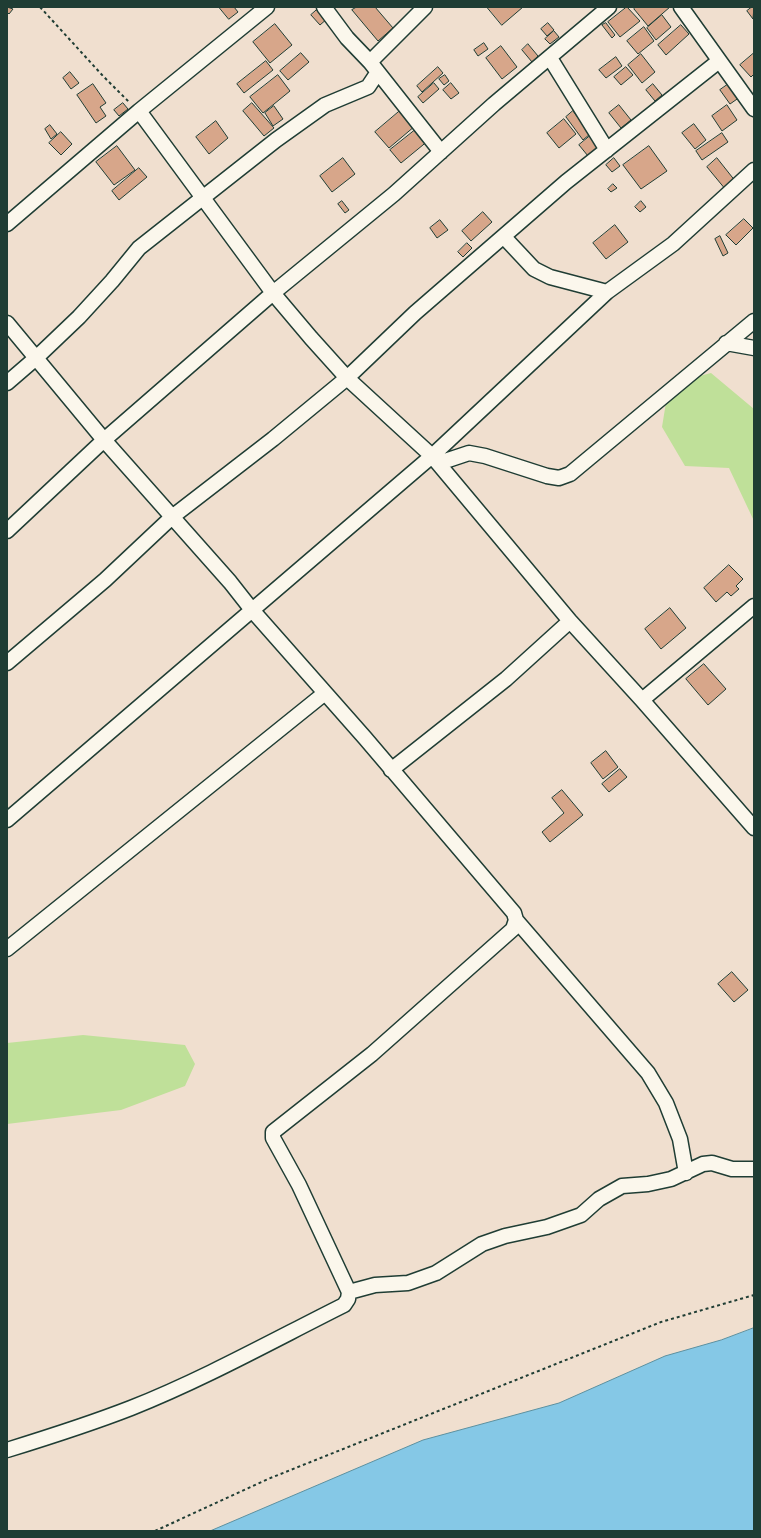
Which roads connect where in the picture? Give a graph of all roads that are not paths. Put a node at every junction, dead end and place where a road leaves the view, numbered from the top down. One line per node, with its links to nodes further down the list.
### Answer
1 (267, 7): 11 (street)
2 (324, 7): 8 (street)
3 (425, 7): 8 (street)
4 (608, 7): 6 (street)
5 (681, 7): 7 (street)
6 (550, 58): 12 (street); 13 (street)
7 (719, 61): 9 (street); 12 (street)
8 (374, 67): 13 (street); 15 (street)
9 (750, 92): 10 (street)
10 (754, 109)
11 (139, 111): 15 (street); 16 (street)
12 (607, 150): 17 (street)
13 (441, 152): 19 (street)
14 (754, 170): 18 (street)
15 (202, 198): 19 (street); 24 (street)
16 (7, 224)
17 (504, 237): 18 (street); 25 (street)
18 (607, 292): 28 (street)
19 (273, 293): 25 (street); 27 (street)
20 (754, 321): 22 (street)
21 (7, 323): 24 (street)
22 (726, 343): 23 (street); 28 (street)
23 (754, 348)
24 (36, 358): 26 (street); 27 (street)
25 (347, 378): 28 (street); 29 (street)
26 (7, 383)
27 (104, 440): 29 (street); 30 (street)
28 (435, 460): 32 (street); 33 (street)
29 (172, 517): 32 (street); 34 (street)
30 (7, 531)
31 (754, 606): 36 (street)
32 (252, 610): 35 (street); 38 (street)
33 (570, 621): 36 (street); 37 (street)
34 (7, 663)
35 (325, 694): 37 (street); 41 (street)
36 (642, 700): 39 (street)
37 (391, 770): 40 (street)
38 (7, 820)
39 (754, 828)
40 (516, 920): 43 (street); 44 (street)
41 (7, 949)
42 (754, 1169): 43 (street)
43 (686, 1173): 44 (street)
44 (349, 1292): 45 (street)
45 (7, 1450)

